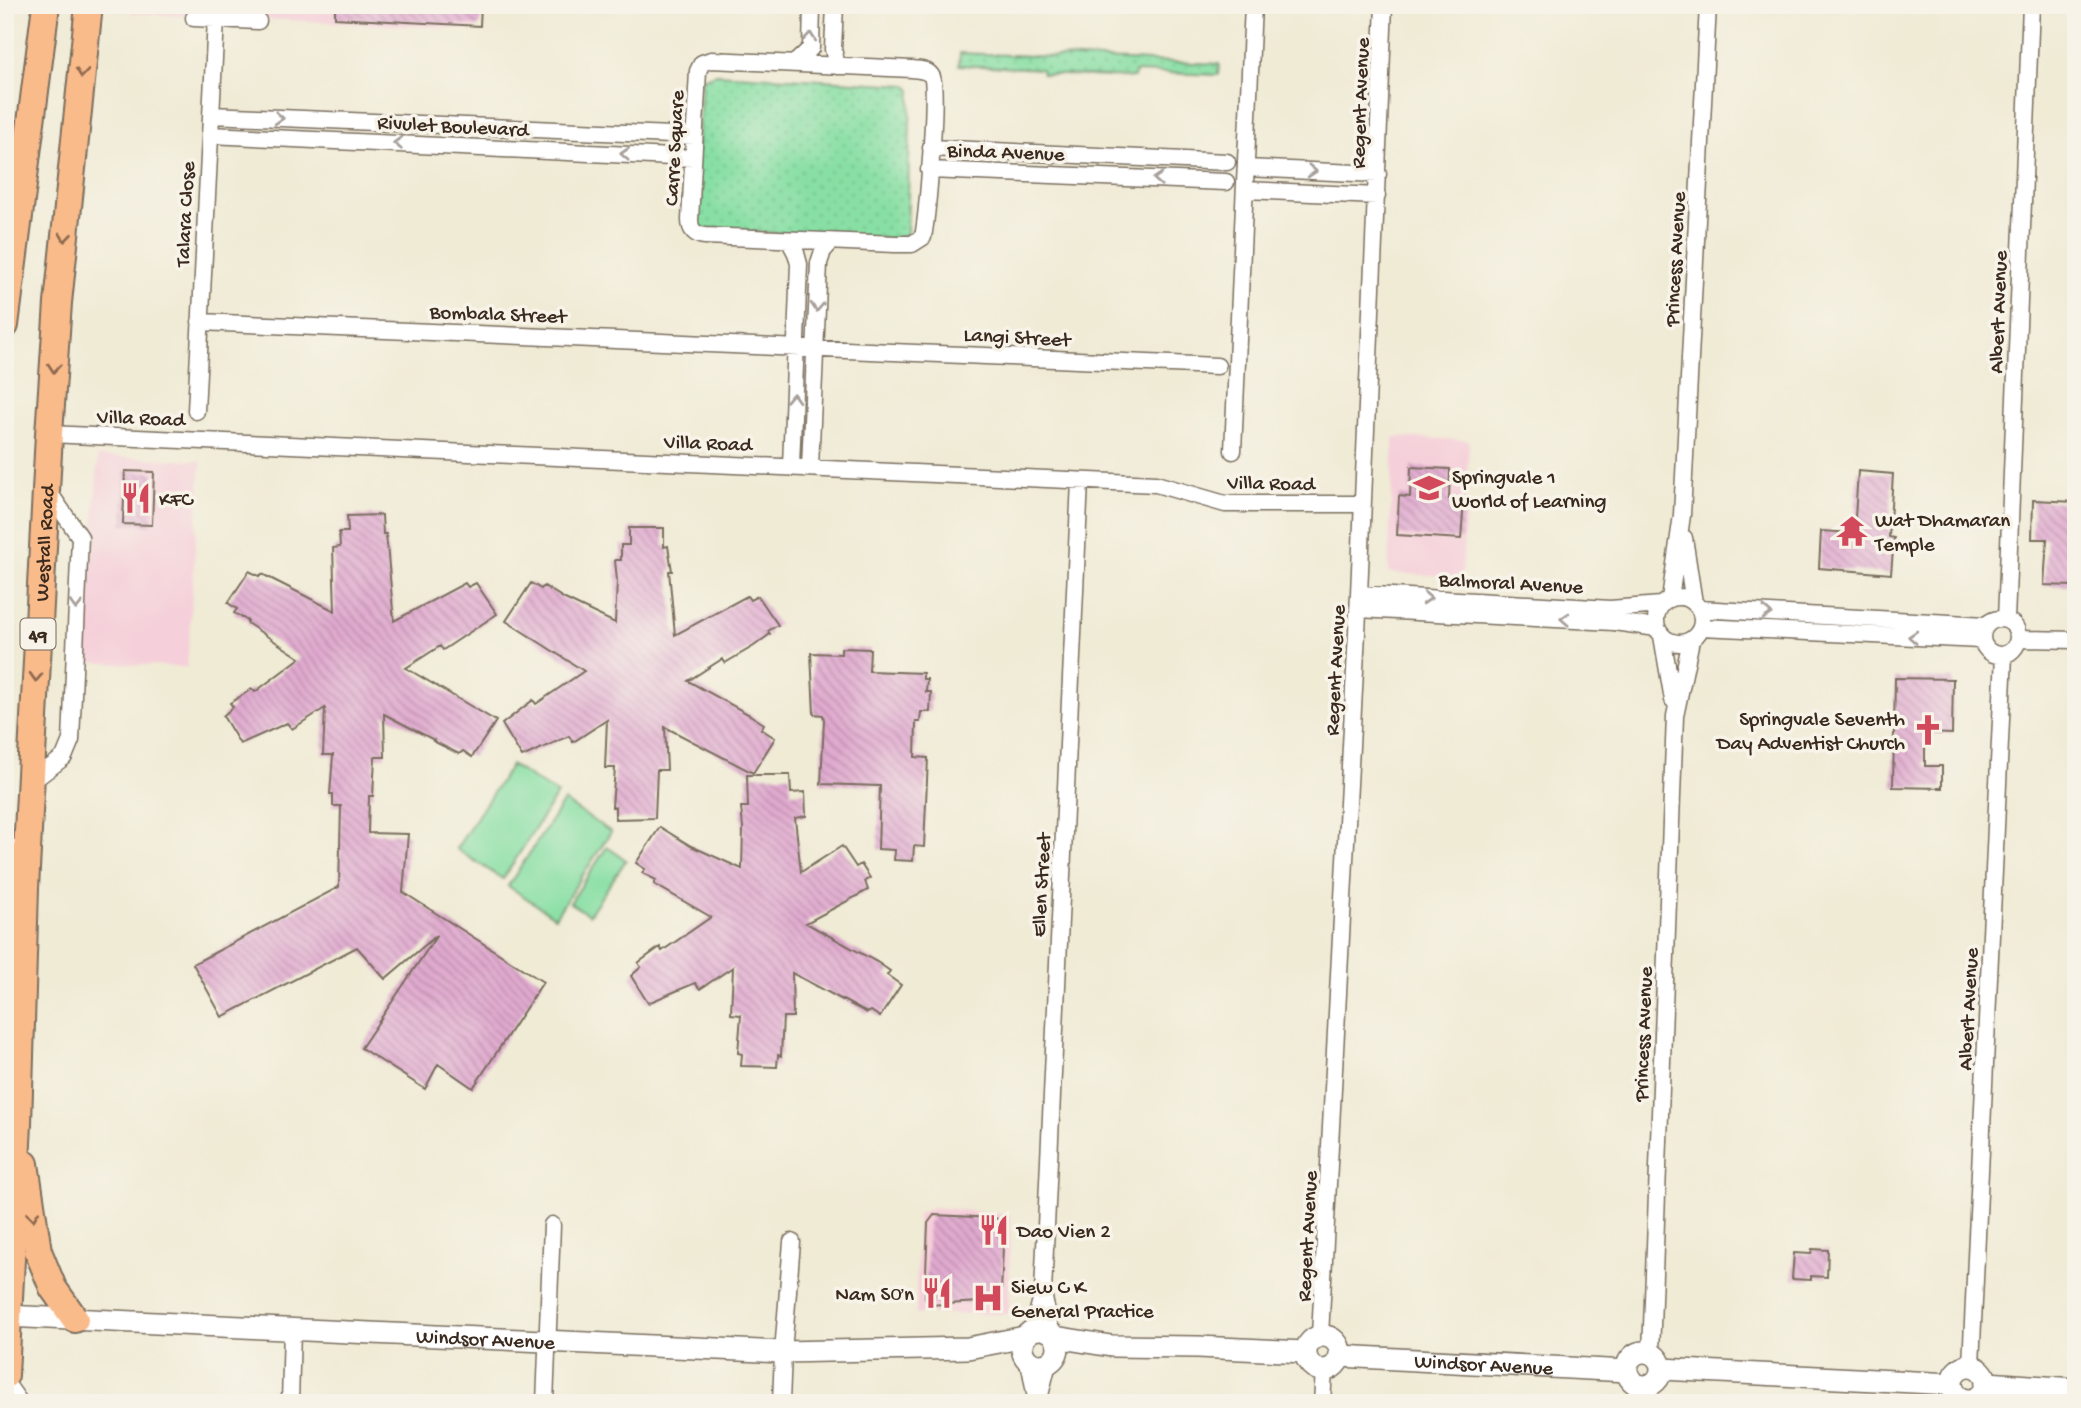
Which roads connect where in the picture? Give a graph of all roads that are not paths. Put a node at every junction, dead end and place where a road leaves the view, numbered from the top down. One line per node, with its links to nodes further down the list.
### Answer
1 (46, 5): 16 (main road)
2 (89, 5): 40 (main road, Westall Road / 49, one-way to 40)
3 (812, 5): 12 (street, one-way to 3)
4 (835, 5): 13 (street)
5 (1253, 5): 25 (street)
6 (1384, 5): 27 (street, Regent Avenue)
7 (1709, 5): 47 (street, Princess Avenue)
8 (2031, 5): 51 (street, Albert Avenue)
9 (194, 18): 10 (street)
10 (216, 19): 11 (street); 14 (street, Talara Close)
11 (258, 21)
12 (795, 63): 13 (street, Carre Square); 18 (street, Carre Square)
13 (837, 66): 20 (street, Carre Square)
14 (211, 115): 15 (street, Rivulet Boulevard, one-way to 15); 17 (street, Talara Close)
15 (484, 127): 18 (street, Rivulet Boulevard); 19 (street)
16 (30, 135): 21 (street); 35 (main road)
17 (210, 135): 19 (street, Rivulet Boulevard, one-way to 17); 34 (street, Talara Close)
18 (694, 136): 23 (street, Carre Square)
19 (483, 147): 23 (street, Rivulet Boulevard, one-way to 19)
20 (931, 148): 22 (street, Binda Avenue); 26 (street, Carre Square)
21 (5, 155)
22 (1083, 155): 24 (street, Binda Avenue); 28 (street, Binda Avenue)
23 (693, 158): 32 (street, Carre Square)
24 (1227, 162)
25 (1246, 168): 27 (street, one-way to 27); 30 (street)
26 (929, 170): 28 (street, Binda Avenue); 33 (street, Carre Square)
27 (1378, 174): 31 (street, Regent Avenue)
28 (1082, 175): 29 (street, Binda Avenue, one-way to 28)
29 (1226, 182)
30 (1245, 190): 31 (street); 41 (street)
31 (1377, 196): 46 (street, Regent Avenue)
32 (789, 240): 33 (street, Carre Square); 36 (street)
33 (831, 242): 37 (street, one-way to 37)
34 (200, 322): 36 (street, Bombala Street); 39 (street, Talara Close)
35 (5, 325)
36 (796, 347): 37 (street, Bombala Street); 42 (street, one-way to 36)
37 (815, 347): 38 (street, Langi Street); 43 (street)
38 (1217, 366)
39 (195, 411)
40 (49, 434): 42 (street, Villa Road); 45 (main road, Westall Road / 49)
41 (1233, 451)
42 (791, 466): 43 (street, Villa Road)
43 (810, 467): 44 (street, Villa Road)
44 (1080, 481): 46 (street, Villa Road); 69 (street, Ellen Street)
45 (46, 487): 59 (main road, Westall Road / 49, one-way to 59); 59 (street, Westall Road, one-way to 59)
46 (1362, 504): 48 (street, Regent Avenue)
47 (1682, 515): 49 (street, Princess Avenue); 50 (street, Princess Avenue)
48 (1358, 601): 49 (street, Balmoral Avenue, one-way to 49); 52 (street, Balmoral Avenue, one-way to 48); 67 (street, Regent Avenue)
49 (1666, 602): 50 (street); 52 (street)
50 (1696, 606): 53 (street, one-way to 53); 54 (street)
51 (2006, 620): 53 (street); 55 (street)
52 (1660, 632): 54 (street); 58 (street, Princess Avenue)
53 (1984, 632): 54 (street, one-way to 54); 57 (street)
54 (1695, 634): 58 (street, Princess Avenue)
55 (2018, 639): 56 (street); 57 (street)
56 (2076, 640)
57 (2004, 655): 73 (street, Albert Avenue)
58 (1675, 716): 76 (street, Princess Avenue)
59 (31, 782): 60 (main road, Westall Road / 49)
60 (17, 848): 61 (main road, Westall Road / 49)
61 (18, 1124): 64 (main road, Westall Road / 49); 65 (main road, one-way to 65)
62 (552, 1226): 68 (street)
63 (792, 1242): 70 (street)
64 (6, 1316): 65 (street, Windsor Avenue); 75 (main road, Westall Road / 49)
65 (75, 1319): 66 (street, Windsor Avenue)
66 (292, 1329): 68 (street, Windsor Avenue); 83 (street)
67 (1321, 1336): 71 (street); 72 (street)
68 (547, 1341): 70 (street, Windsor Avenue); 84 (street)
69 (1040, 1347): 70 (street, Windsor Avenue); 71 (street, Windsor Avenue); 86 (street, Ellen Street)
70 (783, 1352): 85 (street)
71 (1305, 1352): 72 (street)
72 (1332, 1363): 74 (street, Windsor Avenue); 87 (street)
73 (1971, 1366): 78 (street); 79 (street)
74 (1627, 1371): 76 (street); 76 (street)
75 (5, 1376)
76 (1652, 1378): 79 (street)
77 (5, 1382): 82 (street)
78 (1987, 1383): 80 (street); 81 (street)
79 (1952, 1384): 81 (street)
80 (2076, 1389)
81 (1968, 1402)
82 (20, 1403)
83 (290, 1403)
84 (545, 1403)
85 (781, 1403)
86 (1038, 1403)
87 (1322, 1403)

